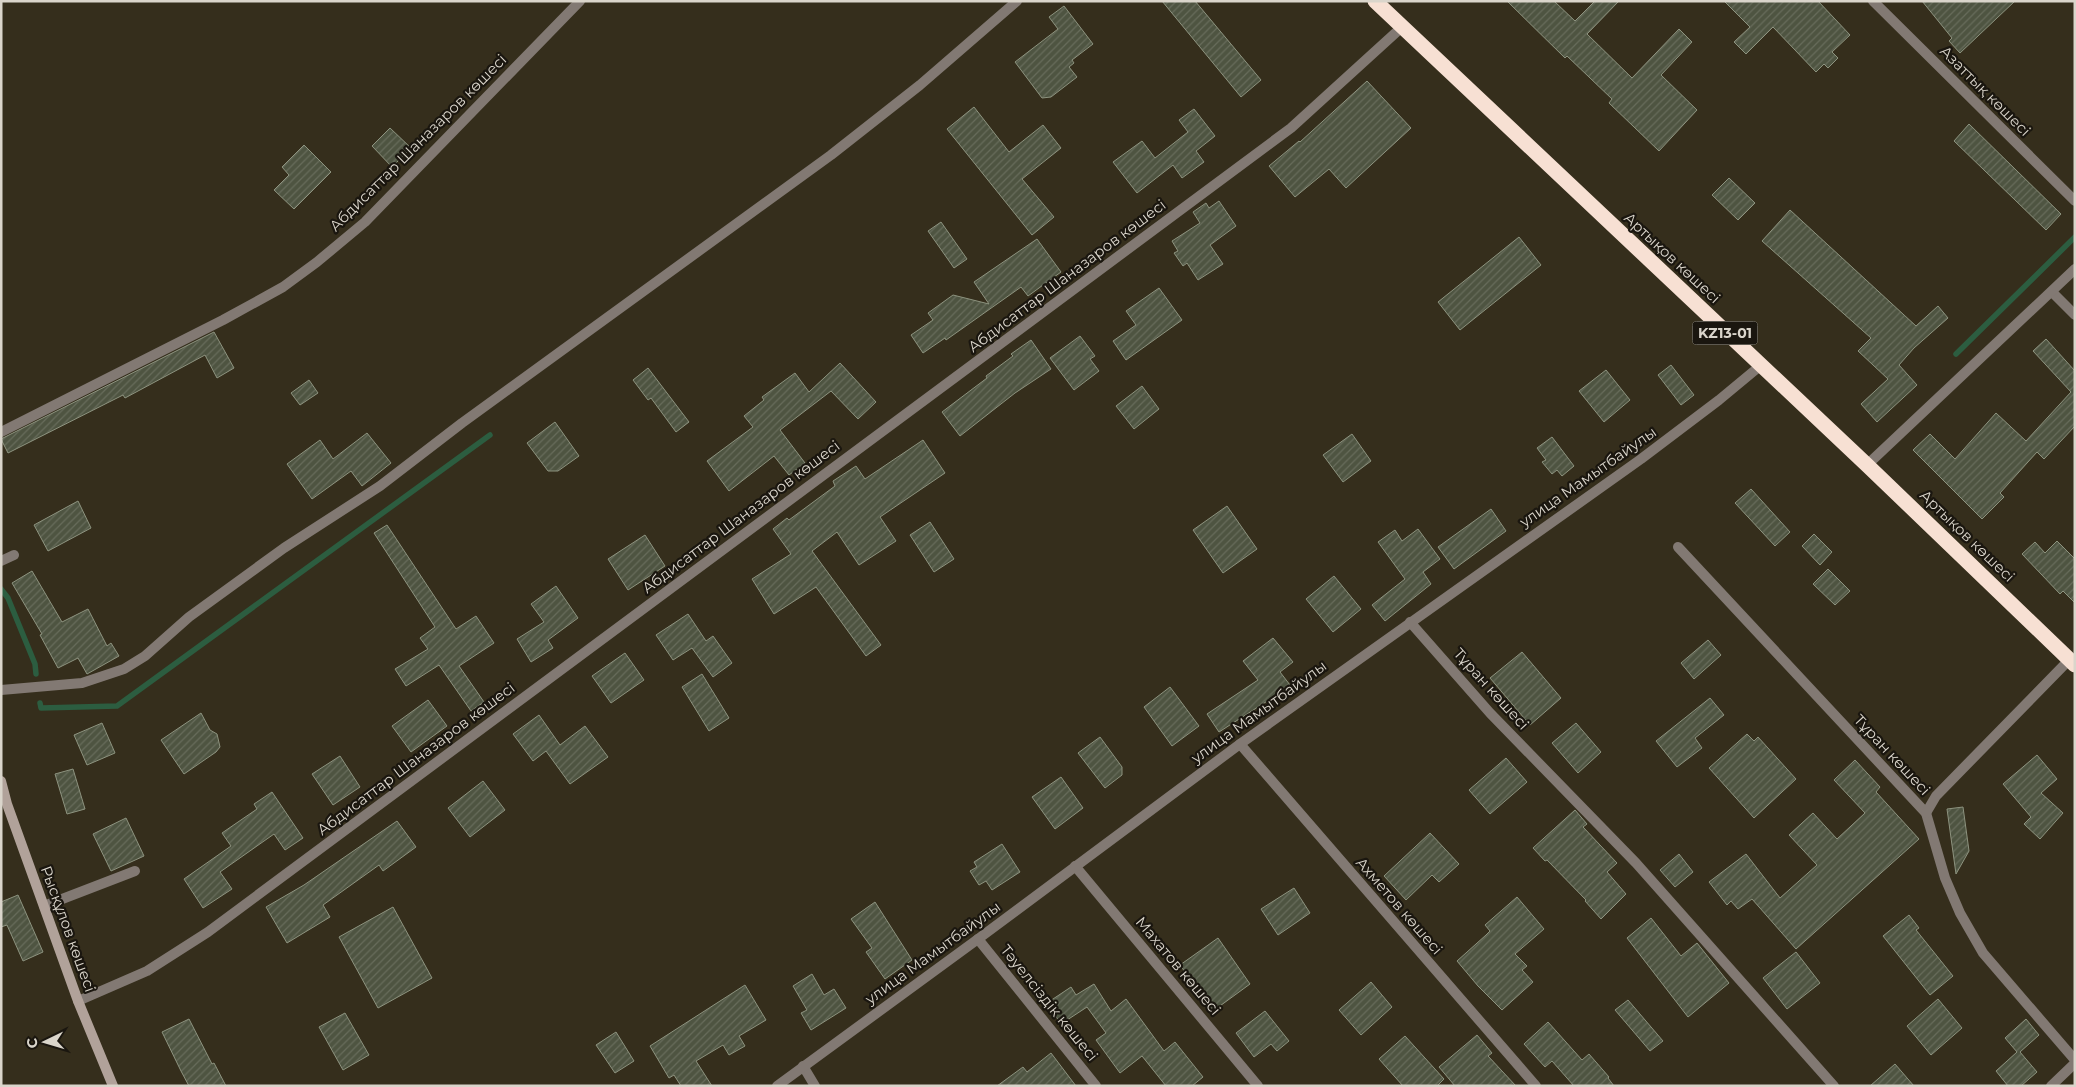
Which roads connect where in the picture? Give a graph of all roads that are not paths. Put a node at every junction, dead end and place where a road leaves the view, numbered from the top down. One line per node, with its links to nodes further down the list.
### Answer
1 (580, 1): 11 (street, Абдисаттар Шаназаров көшесі)
2 (1017, 1): 18 (street)
3 (1375, 1): 5 (highway, Артықов көшесі / KZ13-01)
4 (1873, 1): 6 (street, Азаттық көшесі)
5 (1402, 26): 10 (highway, Артықов көшесі / KZ13-01); 26 (street, Абдисаттар Шаназаров көшесі)
6 (2075, 201)
7 (2075, 269): 8 (street)
8 (2052, 292): 9 (street); 12 (street)
9 (2075, 316)
10 (1760, 366): 12 (highway, Артықов көшесі / KZ13-01); 16 (street, улица Мамытбайулы)
11 (1, 432)
12 (1868, 465): 17 (highway, Артықов көшесі / KZ13-01)
13 (1678, 547): 21 (street, Тұран көшесі)
14 (14, 555): 15 (street)
15 (1, 561)
16 (1410, 622): 19 (street, улица Мамытбайулы); 35 (street, Тұран көшесі)
17 (2072, 662): 21 (street)
18 (1, 690)
19 (1240, 744): 22 (street, улица Мамытбайулы); 34 (street, Ахметов көшесі)
20 (1, 781): 24 (street, Рысқұлов көшесі)
21 (1926, 813): 27 (street, Тұран көшесі)
22 (1075, 866): 25 (street, улица Мамытбайулы); 33 (street, Махатов көшесі)
23 (135, 871): 24 (street)
24 (44, 906): 26 (street, Рысқұлов көшесі)
25 (978, 939): 28 (street, улица Мамытбайулы); 32 (street, Тәуелсіздік көшесі)
26 (78, 1001): 29 (street, Рысқұлов көшесі)
27 (2075, 1062): 36 (street)
28 (803, 1066): 30 (street, улица Мамытбайулы); 31 (street)
29 (113, 1086)
30 (777, 1086)
31 (815, 1086)
32 (1096, 1086)
33 (1258, 1086)
34 (1536, 1086)
35 (1834, 1086)
36 (2051, 1086)

